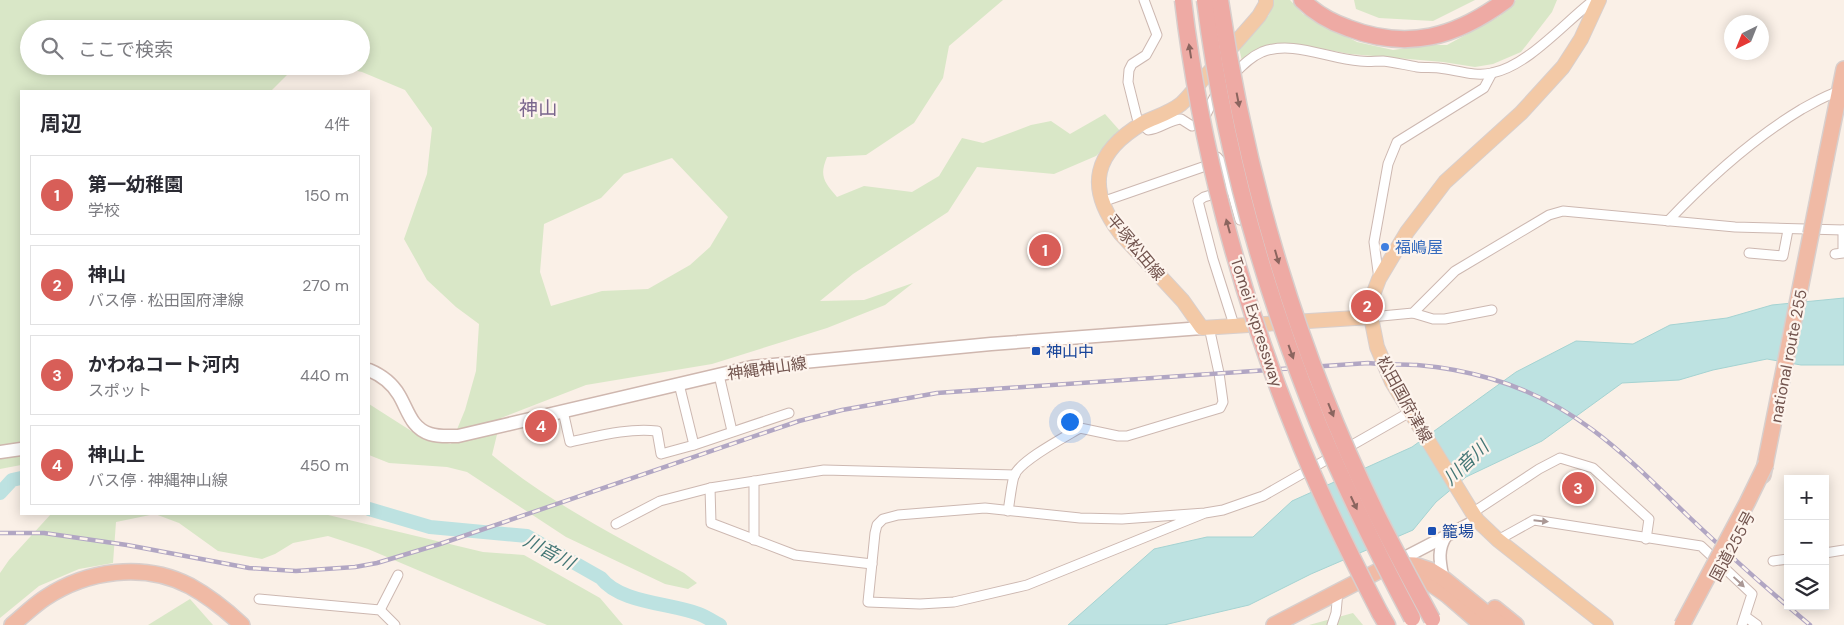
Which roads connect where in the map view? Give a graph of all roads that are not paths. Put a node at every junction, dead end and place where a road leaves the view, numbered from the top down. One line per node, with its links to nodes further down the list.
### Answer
1 (1144, 0): 14 (street)
2 (1183, 0): 64 (highway, Tomei Expressway, one-way to 2, bridge)
3 (1204, 0): 65 (highway, one-way to 65, bridge)
4 (1220, 0): 67 (highway, one-way to 67, bridge)
5 (1266, 0): 14 (main road, 平塚松田線)
6 (1302, 0): 9 (highway)
7 (1318, 0): 8 (highway)
8 (1490, 0)
9 (1506, 0)
10 (1594, 0): 12 (street)
11 (1599, 0): 25 (main road, 松田国府津線)
12 (1492, 73): 15 (street); 25 (street)
13 (1842, 80): 20 (street); 41 (highway, national route 255, bridge)
14 (1142, 124): 15 (street); 18 (main road, 平塚松田線)
15 (1192, 126): 16 (street)
16 (1220, 161): 17 (street); 18 (street)
17 (1231, 189): 19 (street); 29 (street)
18 (1102, 202): 30 (main road, 平塚松田線)
19 (1240, 220)
20 (1668, 221): 21 (street); 27 (street)
21 (1788, 230): 22 (street); 23 (street)
22 (1844, 230): 24 (street)
23 (1749, 253)
24 (1835, 254)
25 (1379, 279): 28 (main road, 松田国府津線)
26 (1492, 310): 27 (street)
27 (1413, 313): 28 (street)
28 (1371, 317): 29 (main road); 36 (main road, 松田国府津線)
29 (1234, 325): 30 (main road)
30 (1205, 327): 32 (main road, 神縄神山線); 42 (street)
31 (370, 370): 34 (main road, 神縄神山線)
32 (719, 375): 33 (main road, 神縄神山線); 37 (street)
33 (679, 384): 34 (main road, 神縄神山線); 38 (street)
34 (563, 411): 38 (street)
35 (790, 413): 37 (street)
36 (1411, 415): 46 (main road, 松田国府津線); 47 (street)
37 (732, 431): 38 (street)
38 (694, 445)
39 (20, 450): 40 (main road)
40 (0, 452)
41 (1766, 464): 77 (highway, national route 255, bridge); 78 (highway, 国道255号, bridge)
42 (1014, 474): 43 (street); 45 (street)
43 (754, 481): 44 (street); 51 (street)
44 (710, 488): 48 (street); 51 (street)
45 (1008, 511): 47 (street); 57 (street)
46 (1472, 512): 49 (street); 50 (street); 52 (main road, 松田国府津線)
47 (1205, 514): 57 (street)
48 (616, 524)
49 (1446, 536): 58 (street); 59 (street)
50 (1646, 539): 52 (street, one-way to 50); 66 (street, one-way to 66)
51 (754, 540): 57 (street)
52 (1498, 540): 76 (main road, 松田国府津線)
53 (1844, 550): 54 (street)
54 (1829, 552)
55 (1784, 560): 56 (street)
56 (1773, 561)
57 (872, 564)
58 (1392, 564): 59 (highway); 61 (highway); 73 (highway)
59 (1442, 572): 74 (highway); 75 (highway)
60 (398, 575): 63 (street)
61 (1338, 591): 71 (highway); 72 (street)
62 (259, 599): 63 (street)
63 (380, 610): 70 (street)
64 (1384, 619)
65 (1414, 621)
66 (1744, 621): 79 (street)
67 (1434, 622)
68 (12, 625): 69 (highway)
69 (242, 625)
70 (395, 625)
71 (1274, 625)
72 (1332, 625)
73 (1482, 625)
74 (1501, 625)
75 (1516, 625)
76 (1606, 625)
77 (1682, 625)
78 (1691, 625)
79 (1757, 625)

